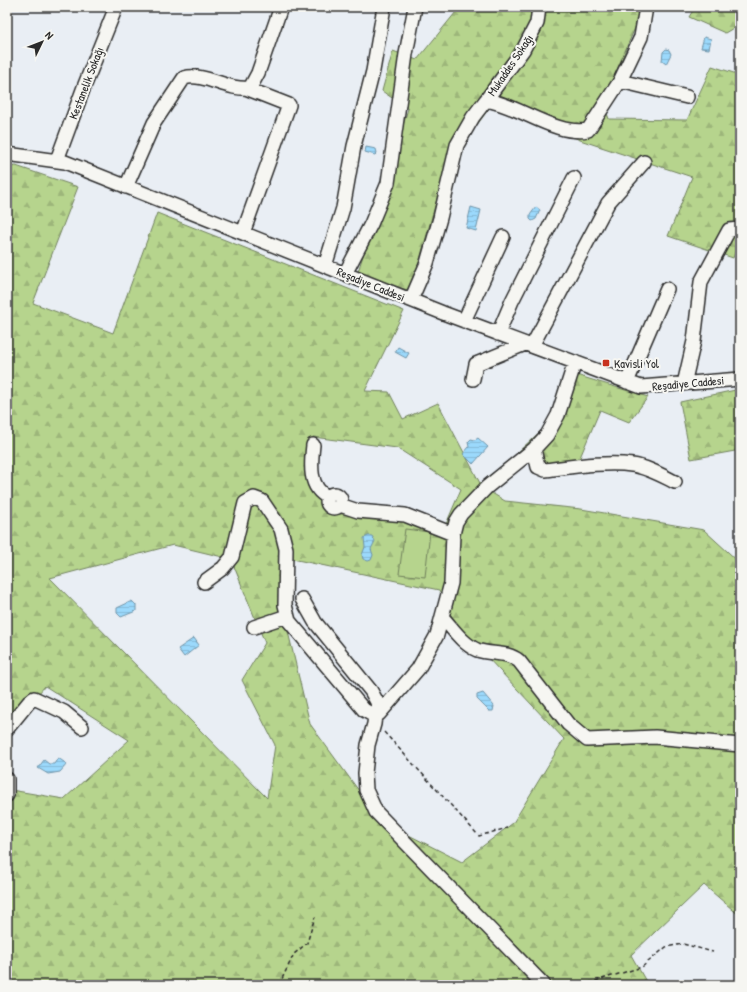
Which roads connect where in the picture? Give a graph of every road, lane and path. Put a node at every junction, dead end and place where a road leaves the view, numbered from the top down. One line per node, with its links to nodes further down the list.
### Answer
1 (116, 7): 12 (street, Kestanelik Sokağı)
2 (281, 7): 8 (street)
3 (384, 7): 19 (street)
4 (415, 7): 20 (street)
5 (538, 7): 10 (street, Mukaddes Sokağı)
6 (646, 7): 7 (street)
7 (620, 81): 9 (street); 10 (street)
8 (248, 89): 15 (street); 17 (street)
9 (687, 97)
10 (486, 100): 22 (street, Mukaddes Sokağı)
11 (7, 154): 12 (street, Reşadiye Caddesi)
12 (57, 160): 15 (street, Reşadiye Caddesi)
13 (644, 162): 25 (street)
14 (574, 178): 24 (street)
15 (126, 186): 17 (street, Reşadiye Caddesi)
16 (740, 228): 30 (street)
17 (243, 233): 19 (street, Reşadiye Caddesi)
18 (503, 237): 23 (street)
19 (325, 266): 20 (street, Reşadiye Caddesi)
20 (345, 274): 22 (street, Reşadiye Caddesi)
21 (667, 289): 29 (street)
22 (411, 300): 23 (street, Reşadiye Caddesi)
23 (464, 321): 24 (street, Reşadiye Caddesi)
24 (498, 334): 25 (street, Reşadiye Caddesi)
25 (528, 345): 26 (street, Reşadiye Caddesi); 27 (street)
26 (575, 362): 29 (street, Reşadiye Caddesi); 32 (street)
27 (473, 379)
28 (740, 379): 30 (street, Reşadiye Caddesi)
29 (627, 382): 30 (street, Reşadiye Caddesi)
30 (684, 384)
31 (313, 445): 34 (street)
32 (534, 449): 33 (street); 34 (street)
33 (675, 482)
34 (453, 534): 38 (street)
35 (204, 582): 37 (street)
36 (302, 599): 40 (street)
37 (287, 616): 39 (street); 40 (street)
38 (443, 618): 40 (street); 43 (street)
39 (254, 627)
40 (376, 717): 46 (path); 50 (street)
41 (82, 727): 42 (street)
42 (7, 729)
43 (740, 746)
44 (7, 779): 45 (street)
45 (7, 795)
46 (507, 828)
47 (315, 917): 49 (path)
48 (713, 952): 51 (path)
49 (279, 985)
50 (544, 985)
51 (582, 985)

